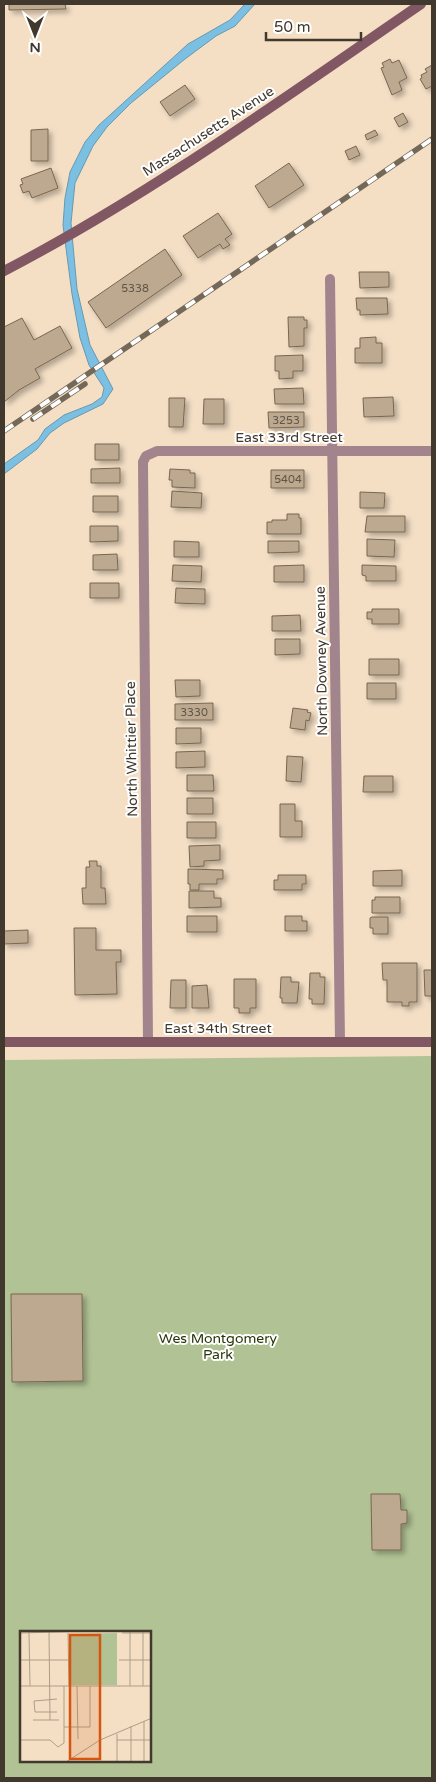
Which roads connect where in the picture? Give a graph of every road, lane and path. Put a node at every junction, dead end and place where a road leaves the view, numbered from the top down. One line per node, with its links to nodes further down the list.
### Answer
1 (421, 4): 2 (main road, Massachusetts Avenue)
2 (4, 271)
3 (330, 279): 4 (street, North Downey Avenue)
4 (332, 451): 5 (street, East 33rd Street); 6 (street, East 33rd Street); 9 (street, North Downey Avenue)
5 (432, 451)
6 (146, 456): 8 (street, North Whittier Place)
7 (4, 1042): 8 (main road, East 34th Street)
8 (148, 1042): 9 (main road, East 34th Street)
9 (340, 1042): 10 (main road, East 34th Street)
10 (432, 1042)

